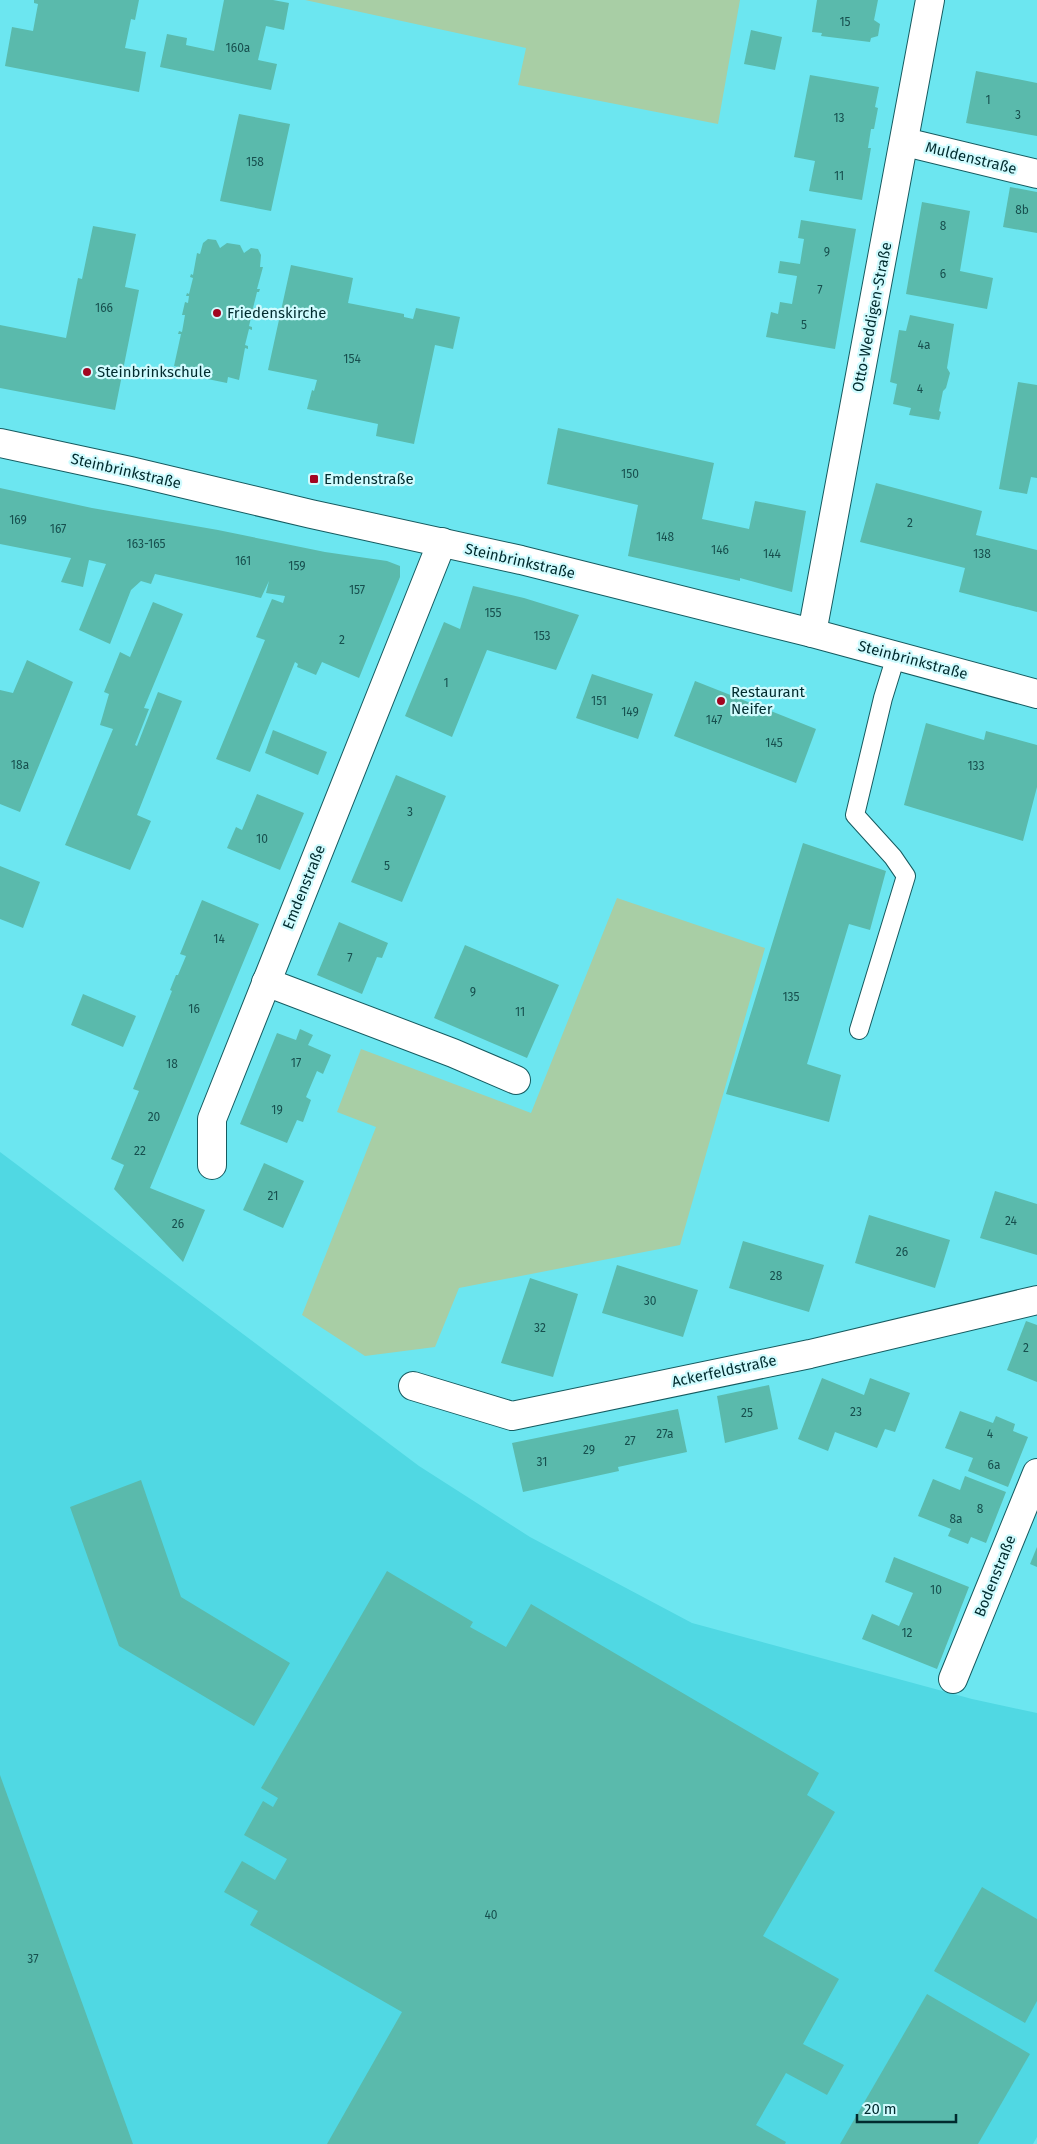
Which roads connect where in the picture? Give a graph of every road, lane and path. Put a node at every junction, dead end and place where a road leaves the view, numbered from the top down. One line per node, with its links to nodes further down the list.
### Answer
1 (930, 0): 2 (street, Otto-Weddigen-Straße)
2 (905, 142): 3 (street, Muldenstraße); 6 (street, Otto-Weddigen-Straße)
3 (1037, 174)
4 (0, 443): 5 (street, Steinbrinkstraße)
5 (442, 542): 6 (street, Steinbrinkstraße); 9 (street, Emdenstraße)
6 (812, 633): 7 (street, Steinbrinkstraße)
7 (896, 656): 8 (street, Steinbrinkstraße); 10 (lane)
8 (1037, 694)
9 (266, 982): 11 (street); 12 (street, Emdenstraße)
10 (859, 1030)
11 (516, 1080)
12 (212, 1165)
13 (1037, 1300): 14 (street, Ackerfeldstraße)
14 (412, 1386)
15 (1037, 1473): 16 (street, Bodenstraße)
16 (953, 1679)

